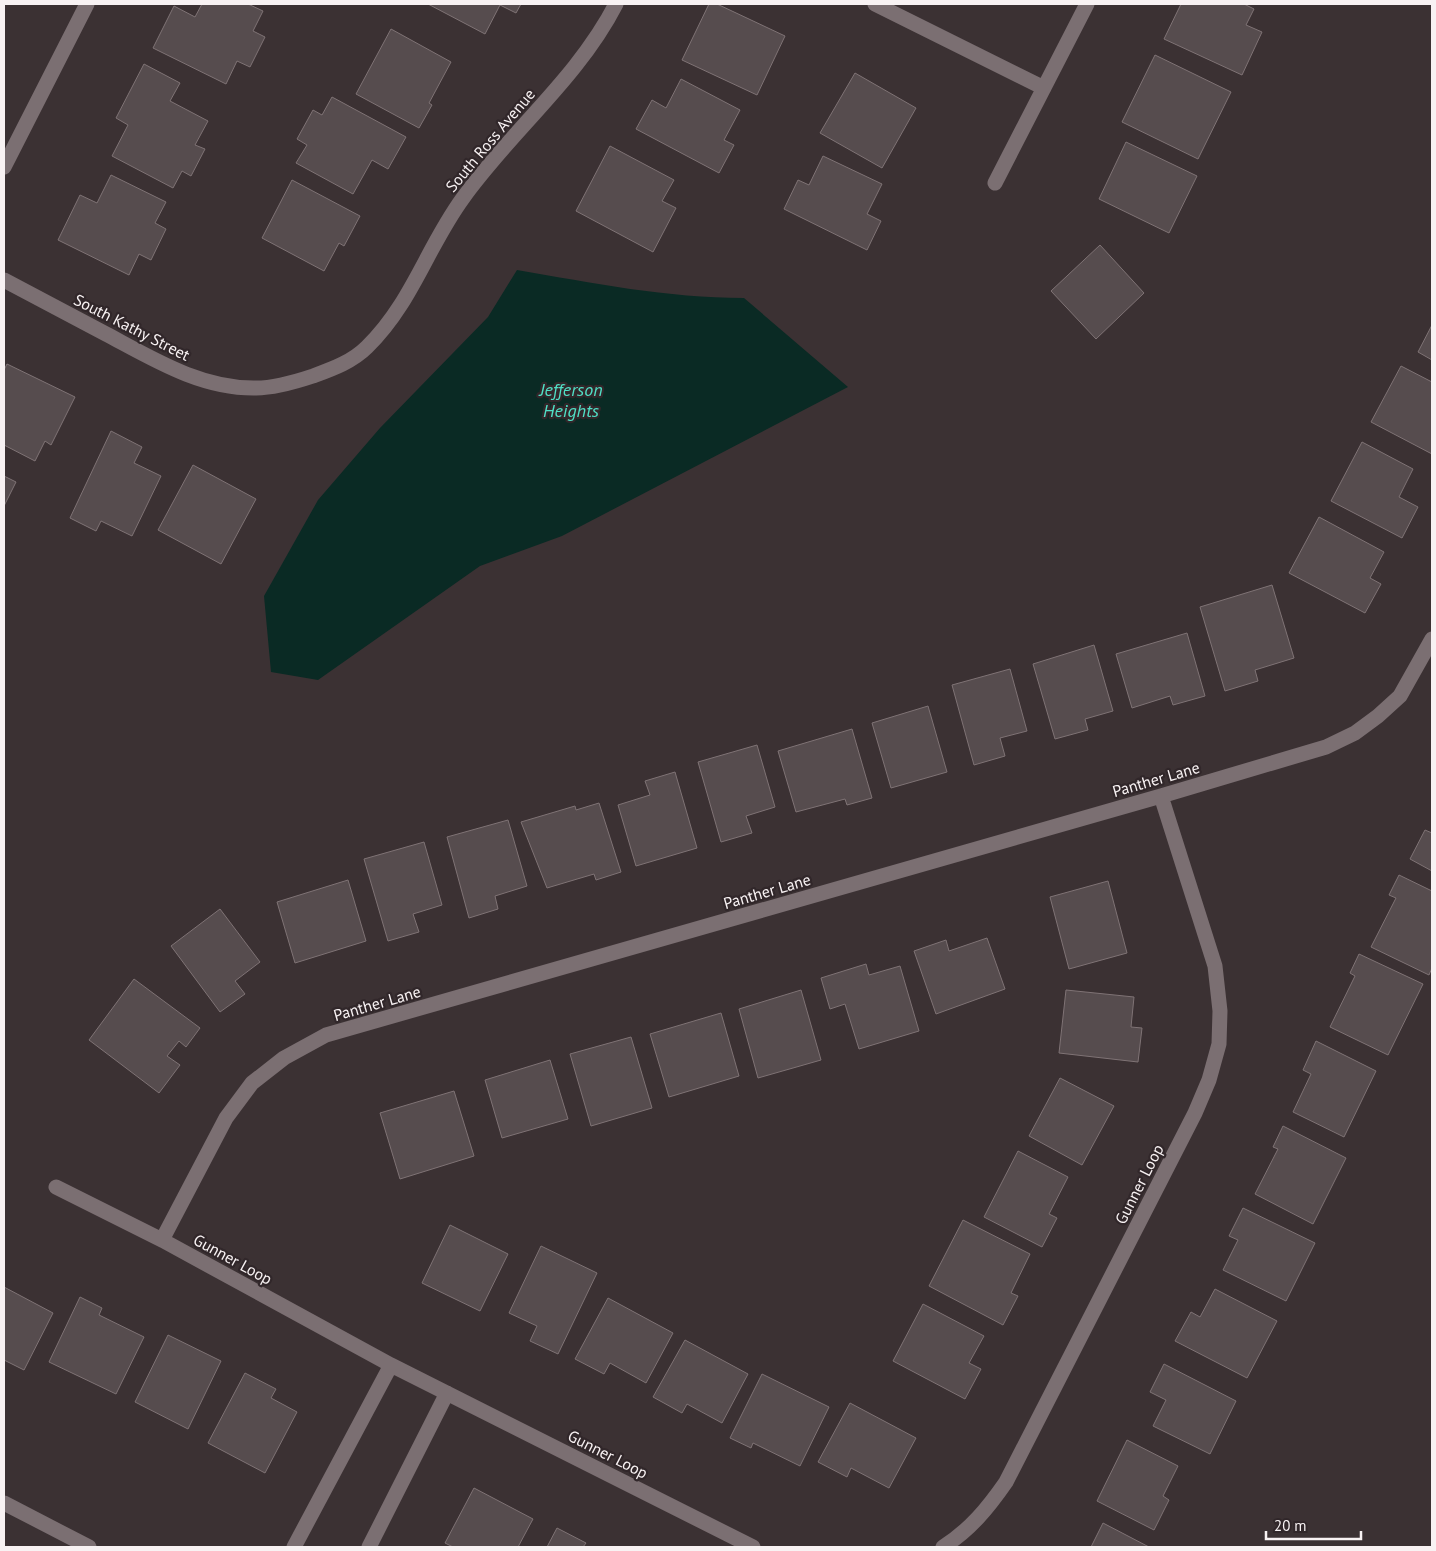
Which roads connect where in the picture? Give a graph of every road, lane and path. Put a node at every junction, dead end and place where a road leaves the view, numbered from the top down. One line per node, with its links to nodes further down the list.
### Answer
1 (87, 4): 6 (street)
2 (616, 4): 9 (street, South Ross Avenue)
3 (875, 4): 5 (street)
4 (1087, 4): 5 (street)
5 (1044, 88): 7 (street)
6 (4, 167)
7 (996, 182)
8 (4, 280): 9 (street, South Kathy Street)
9 (337, 368)
10 (1432, 639): 11 (street, Panther Lane)
11 (1162, 796): 13 (street, Panther Lane); 21 (street, Gunner Loop)
12 (56, 1187): 13 (street, Gunner Loop)
13 (162, 1240): 14 (street, Gunner Loop)
14 (391, 1365): 15 (street, Gunner Loop); 18 (street)
15 (446, 1392): 19 (street); 20 (street, Gunner Loop)
16 (4, 1503): 17 (street)
17 (89, 1547)
18 (294, 1547)
19 (369, 1547)
20 (753, 1547)
21 (943, 1547)

